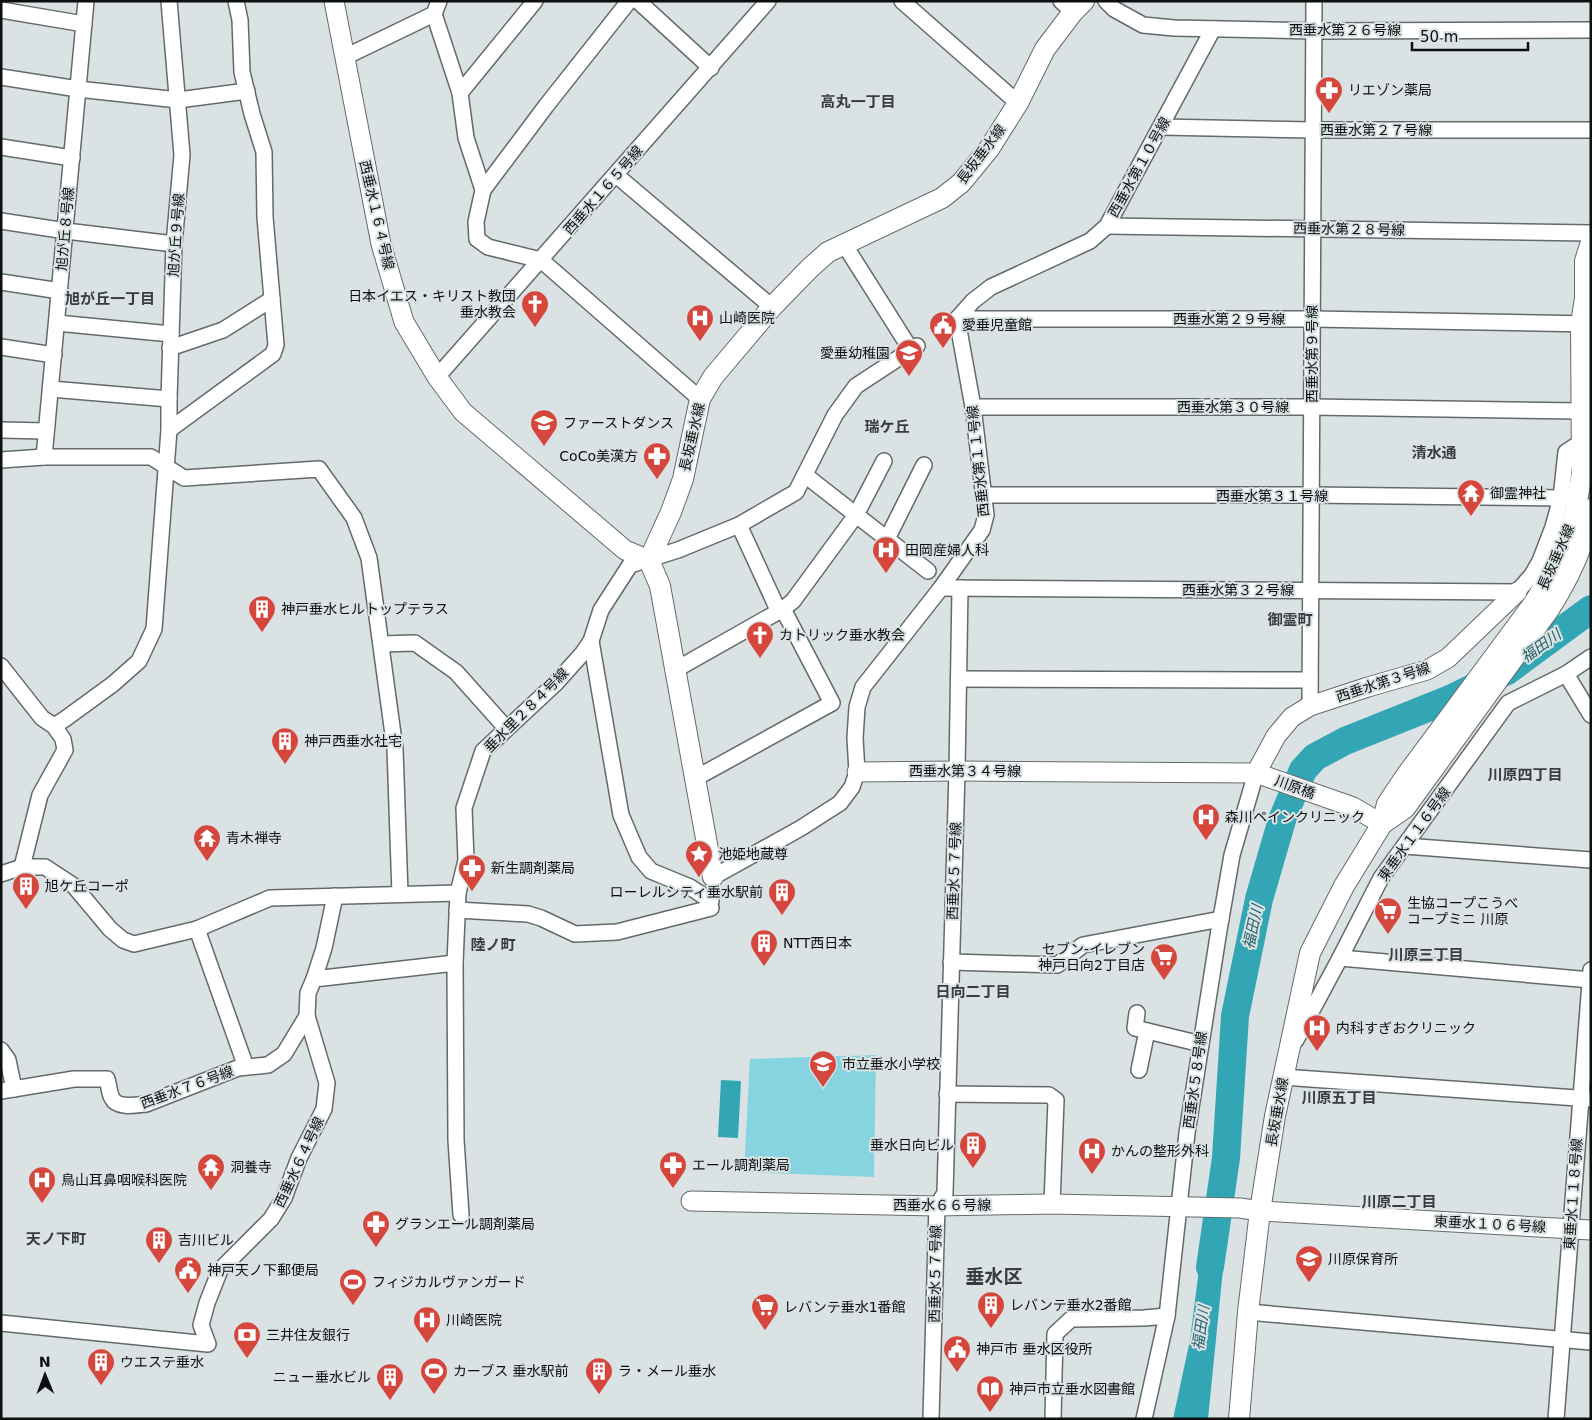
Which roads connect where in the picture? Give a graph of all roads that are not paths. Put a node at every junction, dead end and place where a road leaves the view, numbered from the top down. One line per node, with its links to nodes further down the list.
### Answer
1 (86, 1): 15 (street, 旭が丘８号線)
2 (169, 1): 25 (street, 旭が丘９号線)
3 (236, 1): 23 (street)
4 (334, 1): 19 (street, 西垂水１６４号線)
5 (629, 1): 33 (street)
6 (638, 1): 20 (street)
7 (768, 1): 20 (street, 西垂水１６５号線)
8 (902, 1): 26 (street)
9 (1106, 1): 16 (street, 西垂水第２６号線)
10 (1314, 1): 18 (street, 西垂水第９号線)
11 (528, 4): 24 (street)
12 (1073, 5): 26 (main road, 長坂垂水線)
13 (437, 8): 19 (street); 24 (street)
14 (1, 10): 15 (street)
15 (84, 24): 22 (street, 旭が丘８号線)
16 (1213, 29): 18 (street, 西垂水第２６号線); 27 (street, 西垂水第１０号線)
17 (1591, 30): 18 (street, 西垂水第２６号線)
18 (1314, 31): 28 (street, 西垂水第９号線)
19 (344, 57): 54 (street, 西垂水１６４号線)
20 (711, 68): 32 (street, 西垂水１６５号線)
21 (1, 76): 22 (street)
22 (78, 89): 25 (street); 31 (street, 旭が丘８号線)
23 (247, 91): 25 (street); 45 (street)
24 (460, 93): 33 (street)
25 (178, 100): 40 (street, 旭が丘９号線)
26 (1018, 103): 41 (main road, 長坂垂水線)
27 (1161, 127): 28 (street, 西垂水第２７号線); 35 (street, 西垂水第１０号線)
28 (1314, 130): 29 (street, 西垂水第２７号線); 36 (street, 西垂水第９号線)
29 (1591, 130)
30 (1, 146): 31 (street)
31 (72, 158): 37 (street, 旭が丘８号線)
32 (616, 175): 42 (street, 西垂水１６５号線); 46 (street)
33 (483, 190): 42 (street)
34 (1, 221): 37 (street)
35 (1107, 226): 36 (street, 西垂水第２８号線); 48 (street, 西垂水第１０号線)
36 (1313, 229): 38 (street, 西垂水第２８号線); 47 (street, 西垂水第９号線)
37 (66, 231): 40 (street); 44 (street, 旭が丘８号線)
38 (1591, 233)
39 (1591, 242): 50 (main road, 長坂垂水線)
40 (174, 244): 51 (street, 旭が丘９号線)
41 (844, 244): 46 (main road, 長坂垂水線); 70 (street)
42 (541, 260): 54 (street, 西垂水１６５号線); 57 (street)
43 (1, 282): 44 (street)
44 (60, 291): 49 (street, 旭が丘８号線)
45 (272, 299): 51 (street); 62 (street)
46 (772, 307): 57 (main road, 長坂垂水線)
47 (1312, 319): 48 (street, 西垂水第２９号線); 50 (street, 西垂水第２９号線); 59 (street, 西垂水第９号線)
48 (957, 320): 58 (street, 西垂水第１１号線)
49 (57, 323): 51 (street); 53 (street, 旭が丘８号線)
50 (1586, 324): 60 (main road, 長坂垂水線)
51 (171, 341): 56 (street, 旭が丘９号線)
52 (1, 347): 53 (street)
53 (54, 355): 55 (street, 旭が丘８号線)
54 (437, 377): 78 (street, 西垂水１６４号線)
55 (51, 389): 56 (street); 63 (street, 旭が丘８号線)
56 (169, 399): 62 (street, 旭が丘９号線)
57 (700, 399): 78 (main road, 長坂垂水線)
58 (973, 407): 59 (street, 西垂水第３０号線); 71 (street, 西垂水第１１号線)
59 (1312, 407): 60 (street, 西垂水第３０号線); 72 (street, 西垂水第９号線)
60 (1582, 411): 64 (main road, 長坂垂水線)
61 (1, 430): 63 (street)
62 (169, 430): 69 (street, 旭が丘９号線)
63 (46, 432): 65 (street, 旭が丘８号線)
64 (1583, 441): 73 (street); 80 (main road, 長坂垂水線)
65 (44, 457): 66 (street); 69 (street)
66 (1, 460)
67 (884, 461): 75 (street)
68 (924, 465): 77 (street)
69 (167, 469): 87 (street); 96 (street, 旭が丘９号線)
70 (805, 475): 75 (street); 76 (street)
71 (984, 495): 72 (street, 西垂水第３１号線); 81 (street, 西垂水第１１号線)
72 (1311, 496): 73 (street, 西垂水第３１号線); 83 (street, 西垂水第９号線)
73 (1560, 498): 84 (street)
74 (1591, 509): 80 (main road, 長坂垂水線)
75 (856, 515): 77 (street); 85 (street)
76 (739, 525): 78 (street); 85 (street)
77 (887, 539): 79 (street)
78 (649, 560): 86 (street); 90 (main road)
79 (928, 571)
80 (1558, 580): 102 (main road, 長坂垂水線)
81 (941, 588): 82 (street, 西垂水第３２号線); 99 (street, 西垂水第１１号線)
82 (960, 588): 83 (street, 西垂水第３２号線); 92 (street, 西垂水５７号線)
83 (1311, 590): 84 (street, 西垂水第３２号線); 93 (street, 西垂水第９号線)
84 (1517, 592): 94 (street, 西垂水第３号線)
85 (781, 610): 90 (street); 101 (street)
86 (591, 641): 97 (street, 垂水里２８４号線); 111 (street)
87 (381, 644): 97 (street); 109 (street)
88 (1591, 657): 91 (street, 東垂水１１６号線)
89 (1, 666): 96 (street)
90 (675, 670): 101 (main road)
91 (1566, 674): 95 (street); 103 (street, 東垂水１１６号線)
92 (959, 679): 93 (street); 98 (street, 西垂水５７号線)
93 (1310, 680): 94 (street, 西垂水第９号線)
94 (1310, 706): 100 (street, 西垂水第３号線)
95 (1591, 715)
96 (54, 726): 105 (street)
97 (506, 728): 108 (street, 垂水里２８４号線)
98 (957, 771): 99 (street, 西垂水第３４号線); 100 (street, 西垂水第３４号線); 116 (street, 西垂水５７号線)
99 (857, 772): 107 (street)
100 (1261, 774): 102 (street, 川原橋); 112 (street, 西垂水５８号線)
101 (694, 779): 107 (main road)
102 (1382, 824): 124 (main road, 長坂垂水線)
103 (1406, 846): 104 (street); 114 (street, 東垂水１１６号線)
104 (1591, 860)
105 (22, 867): 106 (street); 113 (street)
106 (1, 874)
107 (713, 877)
108 (458, 893): 109 (street); 111 (street, 垂水里２８４号線)
109 (400, 894): 110 (street)
110 (335, 896): 113 (street); 118 (street, 西垂水６４号線)
111 (457, 910): 115 (street, 垂水里２８４号線)
112 (1221, 919): 116 (street); 122 (street, 西垂水５８号線)
113 (197, 929): 125 (street)
114 (1340, 958): 117 (street); 124 (street, 東垂水１１６号線)
115 (455, 962): 118 (street); 137 (street, 垂水里２８４号線)
116 (951, 962): 129 (street, 西垂水５７号線)
117 (1590, 977): 130 (street, 東垂水１１８号線)
118 (314, 979): 120 (street, 西垂水６４号線)
119 (1137, 1013): 121 (street)
120 (307, 1016): 125 (street, 西垂水７６号線); 142 (street, 西垂水６４号線)
121 (1146, 1031): 122 (street); 126 (street)
122 (1201, 1044): 134 (street, 西垂水５８号線)
123 (1, 1050): 128 (street)
124 (1288, 1055): 127 (main road, 長坂垂水線)
125 (246, 1067): 128 (street, 西垂水７６号線)
126 (1139, 1070)
127 (1283, 1077): 130 (street); 136 (main road, 長坂垂水線)
128 (8, 1090)
129 (947, 1094): 132 (street); 133 (street, 西垂水５７号線)
130 (1586, 1099): 138 (street, 東垂水１１８号線)
131 (690, 1201): 133 (street, 西垂水６６号線)
132 (1052, 1204): 133 (street, 西垂水６６号線); 134 (street, 西垂水６６号線)
133 (937, 1206): 145 (street, 西垂水５７号線)
134 (1187, 1206): 135 (street, 西垂水６６号線); 141 (street, 西垂水５８号線)
135 (1240, 1208): 136 (street, 東垂水１０６号線)
136 (1260, 1211): 138 (street, 東垂水１０６号線); 140 (main road, 長坂垂水線)
137 (461, 1215)
138 (1570, 1228): 139 (street, 東垂水１０６号線); 143 (street, 東垂水１１８号線)
139 (1591, 1230)
140 (1248, 1312): 143 (street); 148 (main road, 長坂垂水線)
141 (1167, 1316): 146 (street); 147 (street, 西垂水５８号線)
142 (1, 1323)
143 (1562, 1339): 144 (street); 149 (street, 東垂水１１８号線)
144 (1591, 1342)
145 (931, 1419)
146 (1053, 1419)
147 (1144, 1419)
148 (1238, 1419)
149 (1556, 1419)

